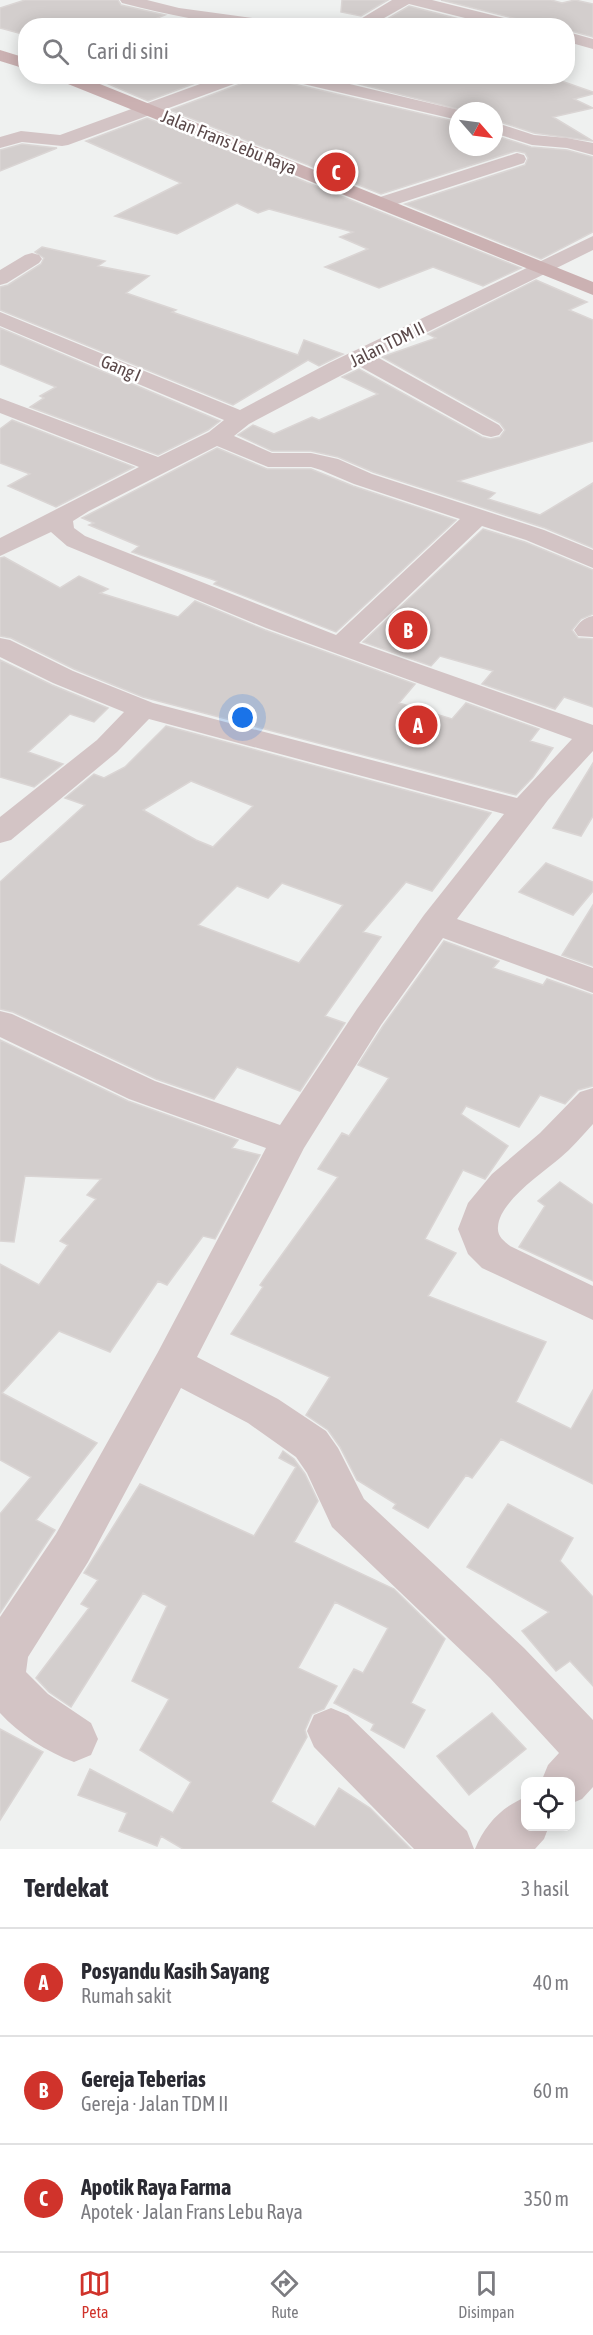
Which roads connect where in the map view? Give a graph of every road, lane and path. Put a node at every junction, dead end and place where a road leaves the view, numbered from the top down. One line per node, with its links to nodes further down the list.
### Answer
1 (131, 0): 4 (street)
2 (404, 0): 5 (street)
3 (413, 0): 6 (street)
4 (216, 18)
5 (374, 18)
6 (486, 18)
7 (575, 39): 8 (street)
8 (593, 44)
9 (0, 55): 10 (main road)
10 (18, 61)
11 (84, 84): 14 (main road, Jalan Frans Lebu Raya)
12 (218, 84): 14 (street)
13 (326, 84): 15 (street)
14 (148, 110): 17 (street); 20 (main road, Jalan Frans Lebu Raya)
15 (449, 113)
16 (503, 130): 18 (street)
17 (0, 143)
18 (593, 149)
19 (517, 159): 20 (street)
20 (381, 203): 23 (main road, Jalan Frans Lebu Raya)
21 (593, 242): 23 (street, Jalan TDM II)
22 (32, 259): 24 (street)
23 (542, 268): 25 (main road, Jalan Frans Lebu Raya); 27 (street, Jalan TDM II)
24 (0, 279)
25 (593, 289)
26 (0, 318): 29 (street, Gang I)
27 (360, 357): 29 (street, Jalan TDM II); 30 (street)
28 (0, 405): 31 (street)
29 (231, 427): 31 (street, Jalan TDM II); 32 (street, Gang I)
30 (491, 430)
31 (159, 466): 33 (street, Jalan TDM II)
32 (478, 516): 35 (street, Gang I); 37 (street)
33 (60, 518): 34 (street, Jalan TDM II); 37 (street)
34 (0, 548)
35 (593, 560)
36 (0, 646): 38 (street)
37 (340, 646): 39 (street)
38 (143, 710): 40 (street); 41 (street)
39 (590, 740): 40 (street)
40 (525, 810): 42 (street)
41 (0, 833)
42 (436, 923): 43 (street); 46 (street)
43 (593, 981)
44 (0, 1023): 46 (street)
45 (593, 1101): 47 (street)
46 (288, 1143): 48 (street)
47 (593, 1304)
48 (173, 1364): 49 (street); 52 (street)
49 (4, 1640): 51 (street)
50 (331, 1731): 54 (street)
51 (74, 1739)
52 (583, 1763)
53 (521, 1826): 55 (street)
54 (449, 1849)
55 (500, 1849)

